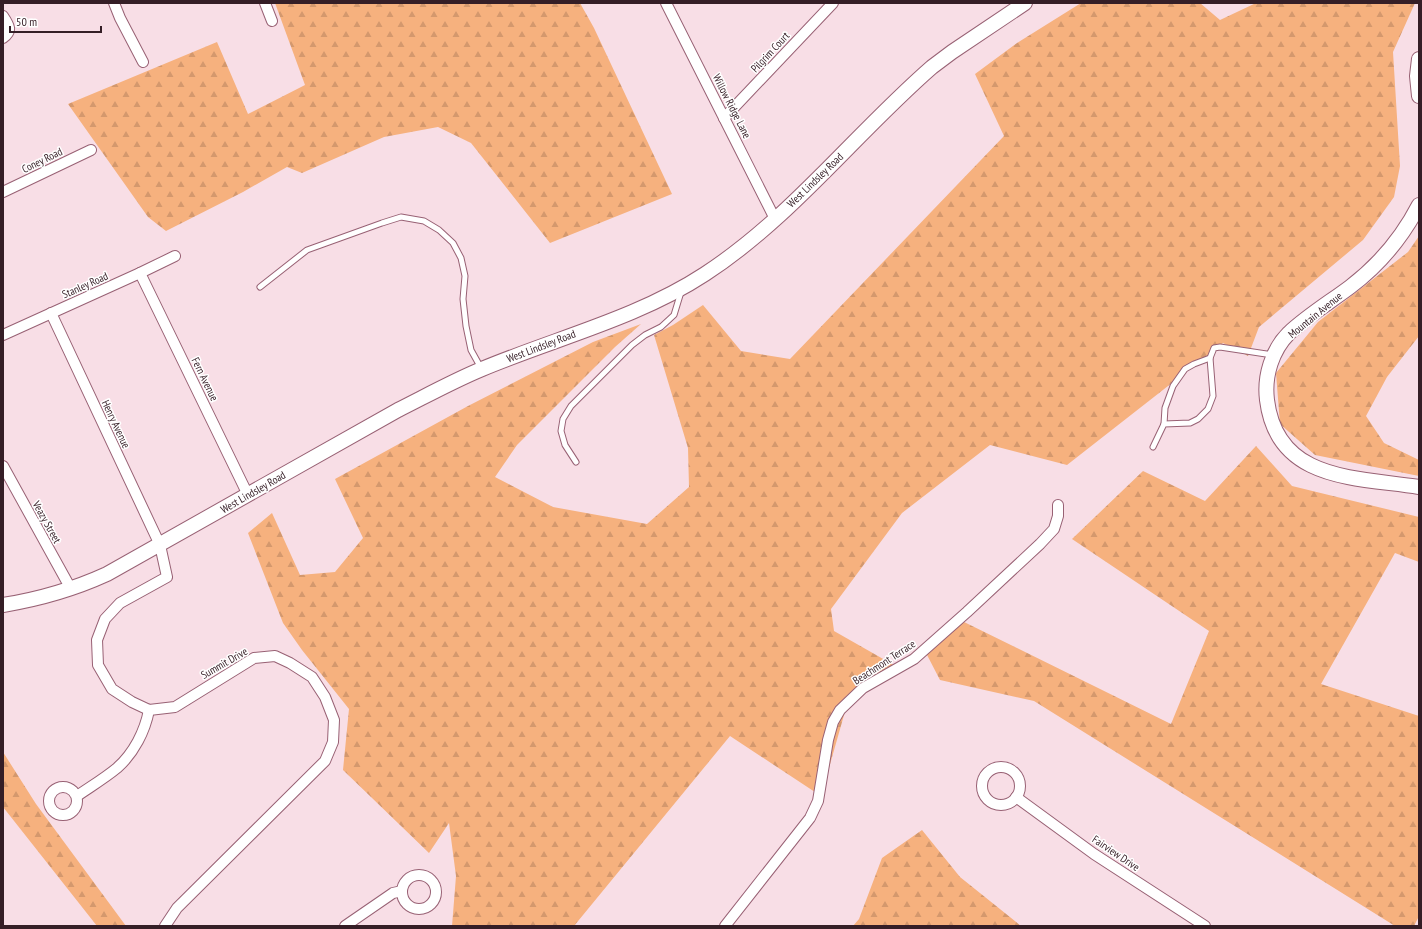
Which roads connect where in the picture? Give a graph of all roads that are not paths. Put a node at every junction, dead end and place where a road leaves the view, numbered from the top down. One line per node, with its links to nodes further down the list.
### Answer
1 (114, 3): 10 (street)
2 (265, 3): 7 (street)
3 (666, 3): 12 (street, Willow Ridge Lane)
4 (833, 3): 12 (street, Pilgrim Court)
5 (1025, 3): 16 (street, West Lindsley Road)
6 (4, 18): 8 (street)
7 (272, 21)
8 (3, 38)
9 (1419, 59): 11 (street)
10 (143, 62)
11 (1419, 96)
12 (724, 118): 16 (street, Willow Ridge Lane)
13 (91, 150): 14 (street, Coney Road)
14 (3, 192)
15 (1419, 205): 23 (street, Mountain Avenue)
16 (775, 220): 20 (street, West Lindsley Road)
17 (175, 256): 18 (street, Stanley Road)
18 (140, 274): 21 (street, Stanley Road); 31 (street, Fern Avenue)
19 (260, 287): 25 (lane)
20 (683, 287): 25 (street, West Lindsley Road); 28 (lane)
21 (51, 313): 22 (street, Stanley Road); 33 (street, Henry Avenue)
22 (3, 335)
23 (1274, 355): 24 (lane); 30 (street, Mountain Avenue)
24 (1210, 358): 26 (lane); 26 (lane)
25 (482, 369): 31 (street, West Lindsley Road)
26 (1164, 424): 27 (lane)
27 (1153, 447)
28 (576, 462)
29 (3, 466): 34 (street, Veazy Street)
30 (1419, 487)
31 (248, 495): 33 (street, West Lindsley Road)
32 (1058, 505): 42 (street, Beachmont Terrace)
33 (160, 545): 34 (street, West Lindsley Road); 36 (street)
34 (71, 589): 35 (street, West Lindsley Road)
35 (3, 605)
36 (150, 710): 37 (street); 40 (street, Summit Drive)
37 (77, 796)
38 (1016, 797): 43 (street, Fairview Drive)
39 (402, 891): 41 (street)
40 (165, 926)
41 (345, 926)
42 (725, 926)
43 (1205, 926)

